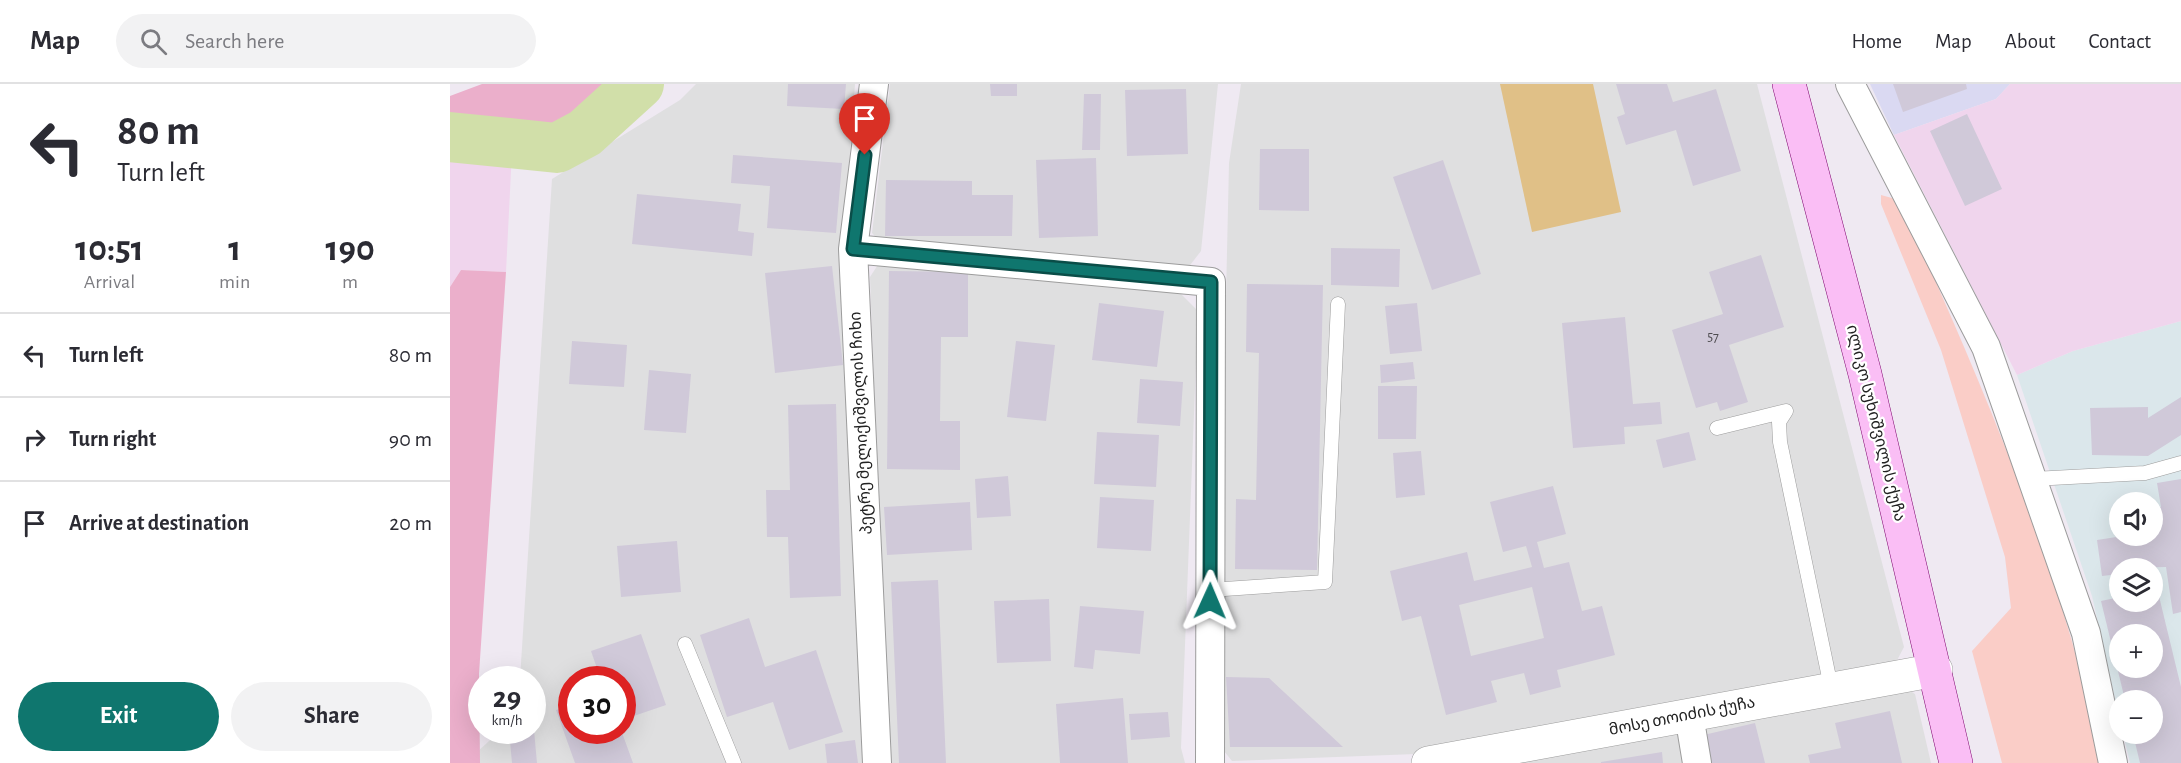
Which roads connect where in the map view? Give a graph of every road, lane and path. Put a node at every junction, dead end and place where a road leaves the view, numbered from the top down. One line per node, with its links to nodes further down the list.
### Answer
1 (874, 84): 4 (street, პეტრე მელიქიშვილის ჩიხი)
2 (1789, 84): 11 (main road, ილიკო სუხიშვილის ქუჩა)
3 (1850, 84): 8 (street)
4 (853, 249): 9 (street); 15 (street, პეტრე მელიქიშვილის ჩიხი)
5 (1338, 304): 9 (lane)
6 (1717, 428): 12 (lane)
7 (2181, 463): 8 (lane)
8 (2033, 479): 20 (street)
9 (1210, 590): 16 (street)
10 (685, 644): 14 (lane)
11 (1936, 670): 12 (street, მოსე თოიძის ქუჩა); 19 (main road, ილიკო სუხიშვილის ქუჩა)
12 (1831, 687): 13 (street, მოსე თოიძის ქუჩა)
13 (1689, 715): 17 (street, მოსე თოიძის ქუჩა); 18 (street)
14 (734, 763)
15 (877, 763)
16 (1210, 763)
17 (1428, 763)
18 (1697, 763)
19 (1956, 763)
20 (2113, 763)

